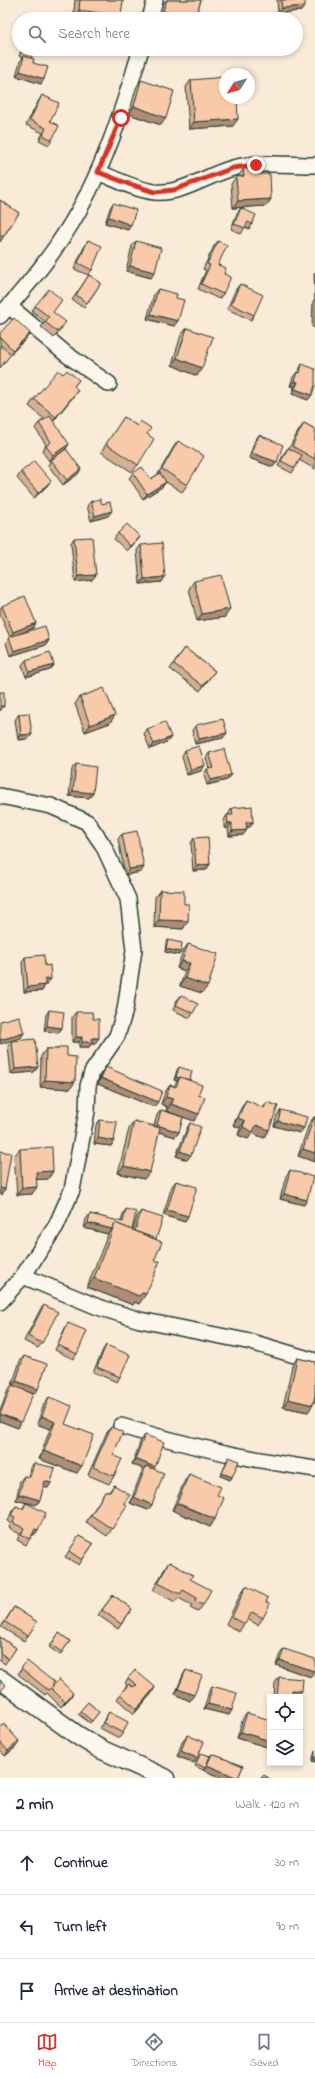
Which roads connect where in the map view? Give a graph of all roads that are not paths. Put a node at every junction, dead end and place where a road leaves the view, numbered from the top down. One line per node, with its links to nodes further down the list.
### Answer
1 (155, 0): 2 (street)
2 (152, 12)
3 (139, 56): 5 (street)
4 (315, 165): 5 (street)
5 (98, 172): 6 (street)
6 (4, 311): 7 (street)
7 (109, 384)
8 (0, 796): 9 (street)
9 (23, 1276): 10 (street); 11 (street)
10 (0, 1302)
11 (315, 1361)
12 (121, 1426): 13 (street)
13 (315, 1469)
14 (0, 1679): 15 (street)
15 (165, 1778)

